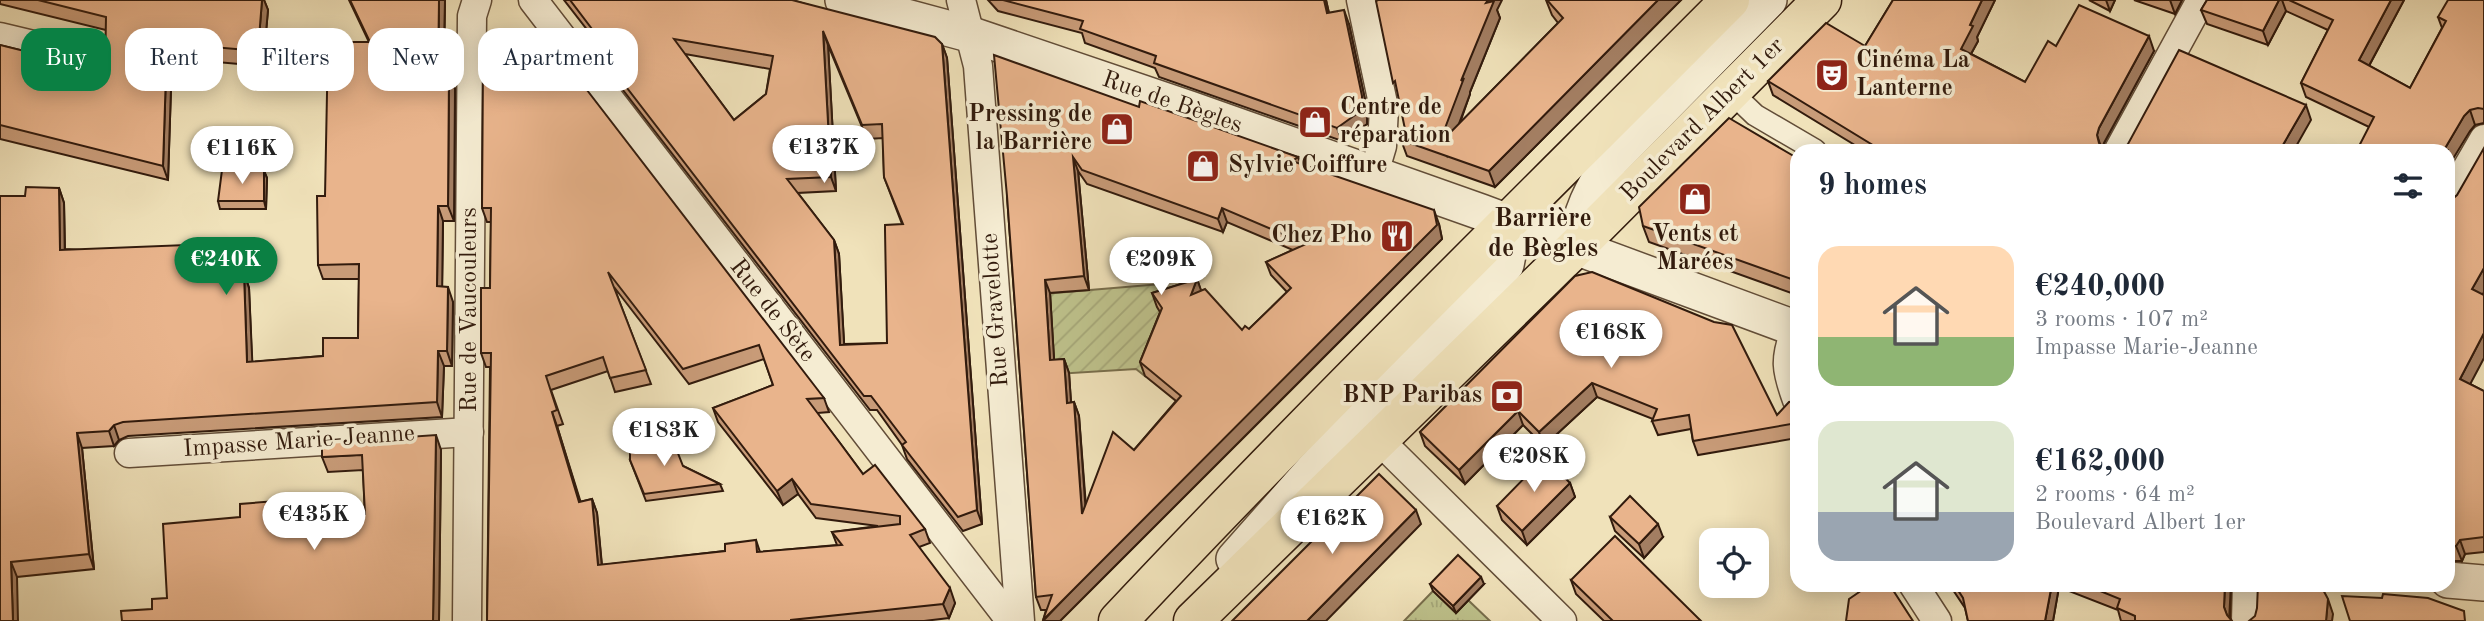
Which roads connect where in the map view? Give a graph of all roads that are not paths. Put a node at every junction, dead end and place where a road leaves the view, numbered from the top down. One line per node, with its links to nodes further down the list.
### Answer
1 (477, 0): 24 (street, Rue de Vaucouleurs)
2 (533, 0): 32 (street, Rue de Sète)
3 (843, 0): 10 (street, Rue de Bègles)
4 (961, 0): 10 (street, Rue Gravelotte)
5 (1361, 0): 17 (street)
6 (1730, 0): 19 (main road)
7 (1769, 0): 20 (street)
8 (1822, 0): 13 (main road, Boulevard Albert 1er)
9 (2201, 0): 16 (street)
10 (969, 34): 17 (street, Rue de Bègles); 33 (street, Rue Gravelotte)
11 (0, 37): 12 (street)
12 (21, 42)
13 (1731, 92): 15 (street); 20 (main road, Boulevard Albert 1er)
14 (2484, 139): 18 (street)
15 (1805, 144)
16 (2122, 144)
17 (1374, 173): 19 (street, Rue de Bègles)
18 (2455, 189)
19 (1507, 222): 20 (street, Rue de Bègles); 34 (main road); 35 (street)
20 (1576, 247): 21 (street, Rue de Bègles); 25 (main road, Boulevard Albert 1er)
21 (1790, 326)
22 (1790, 344): 23 (street)
23 (1790, 377)
24 (469, 432): 26 (street, Impasse Marie-Jeanne); 31 (street, Rue de Vaucouleurs)
25 (1380, 441): 36 (main road, Boulevard Albert 1er); 37 (street)
26 (130, 453)
27 (2455, 581): 28 (street)
28 (2484, 583)
29 (1918, 592): 38 (street)
30 (2247, 592): 39 (street)
31 (467, 621)
32 (1011, 621)
33 (1020, 621)
34 (1118, 621)
35 (1179, 621)
36 (1193, 621)
37 (1562, 621)
38 (1937, 621)
39 (2246, 621)

